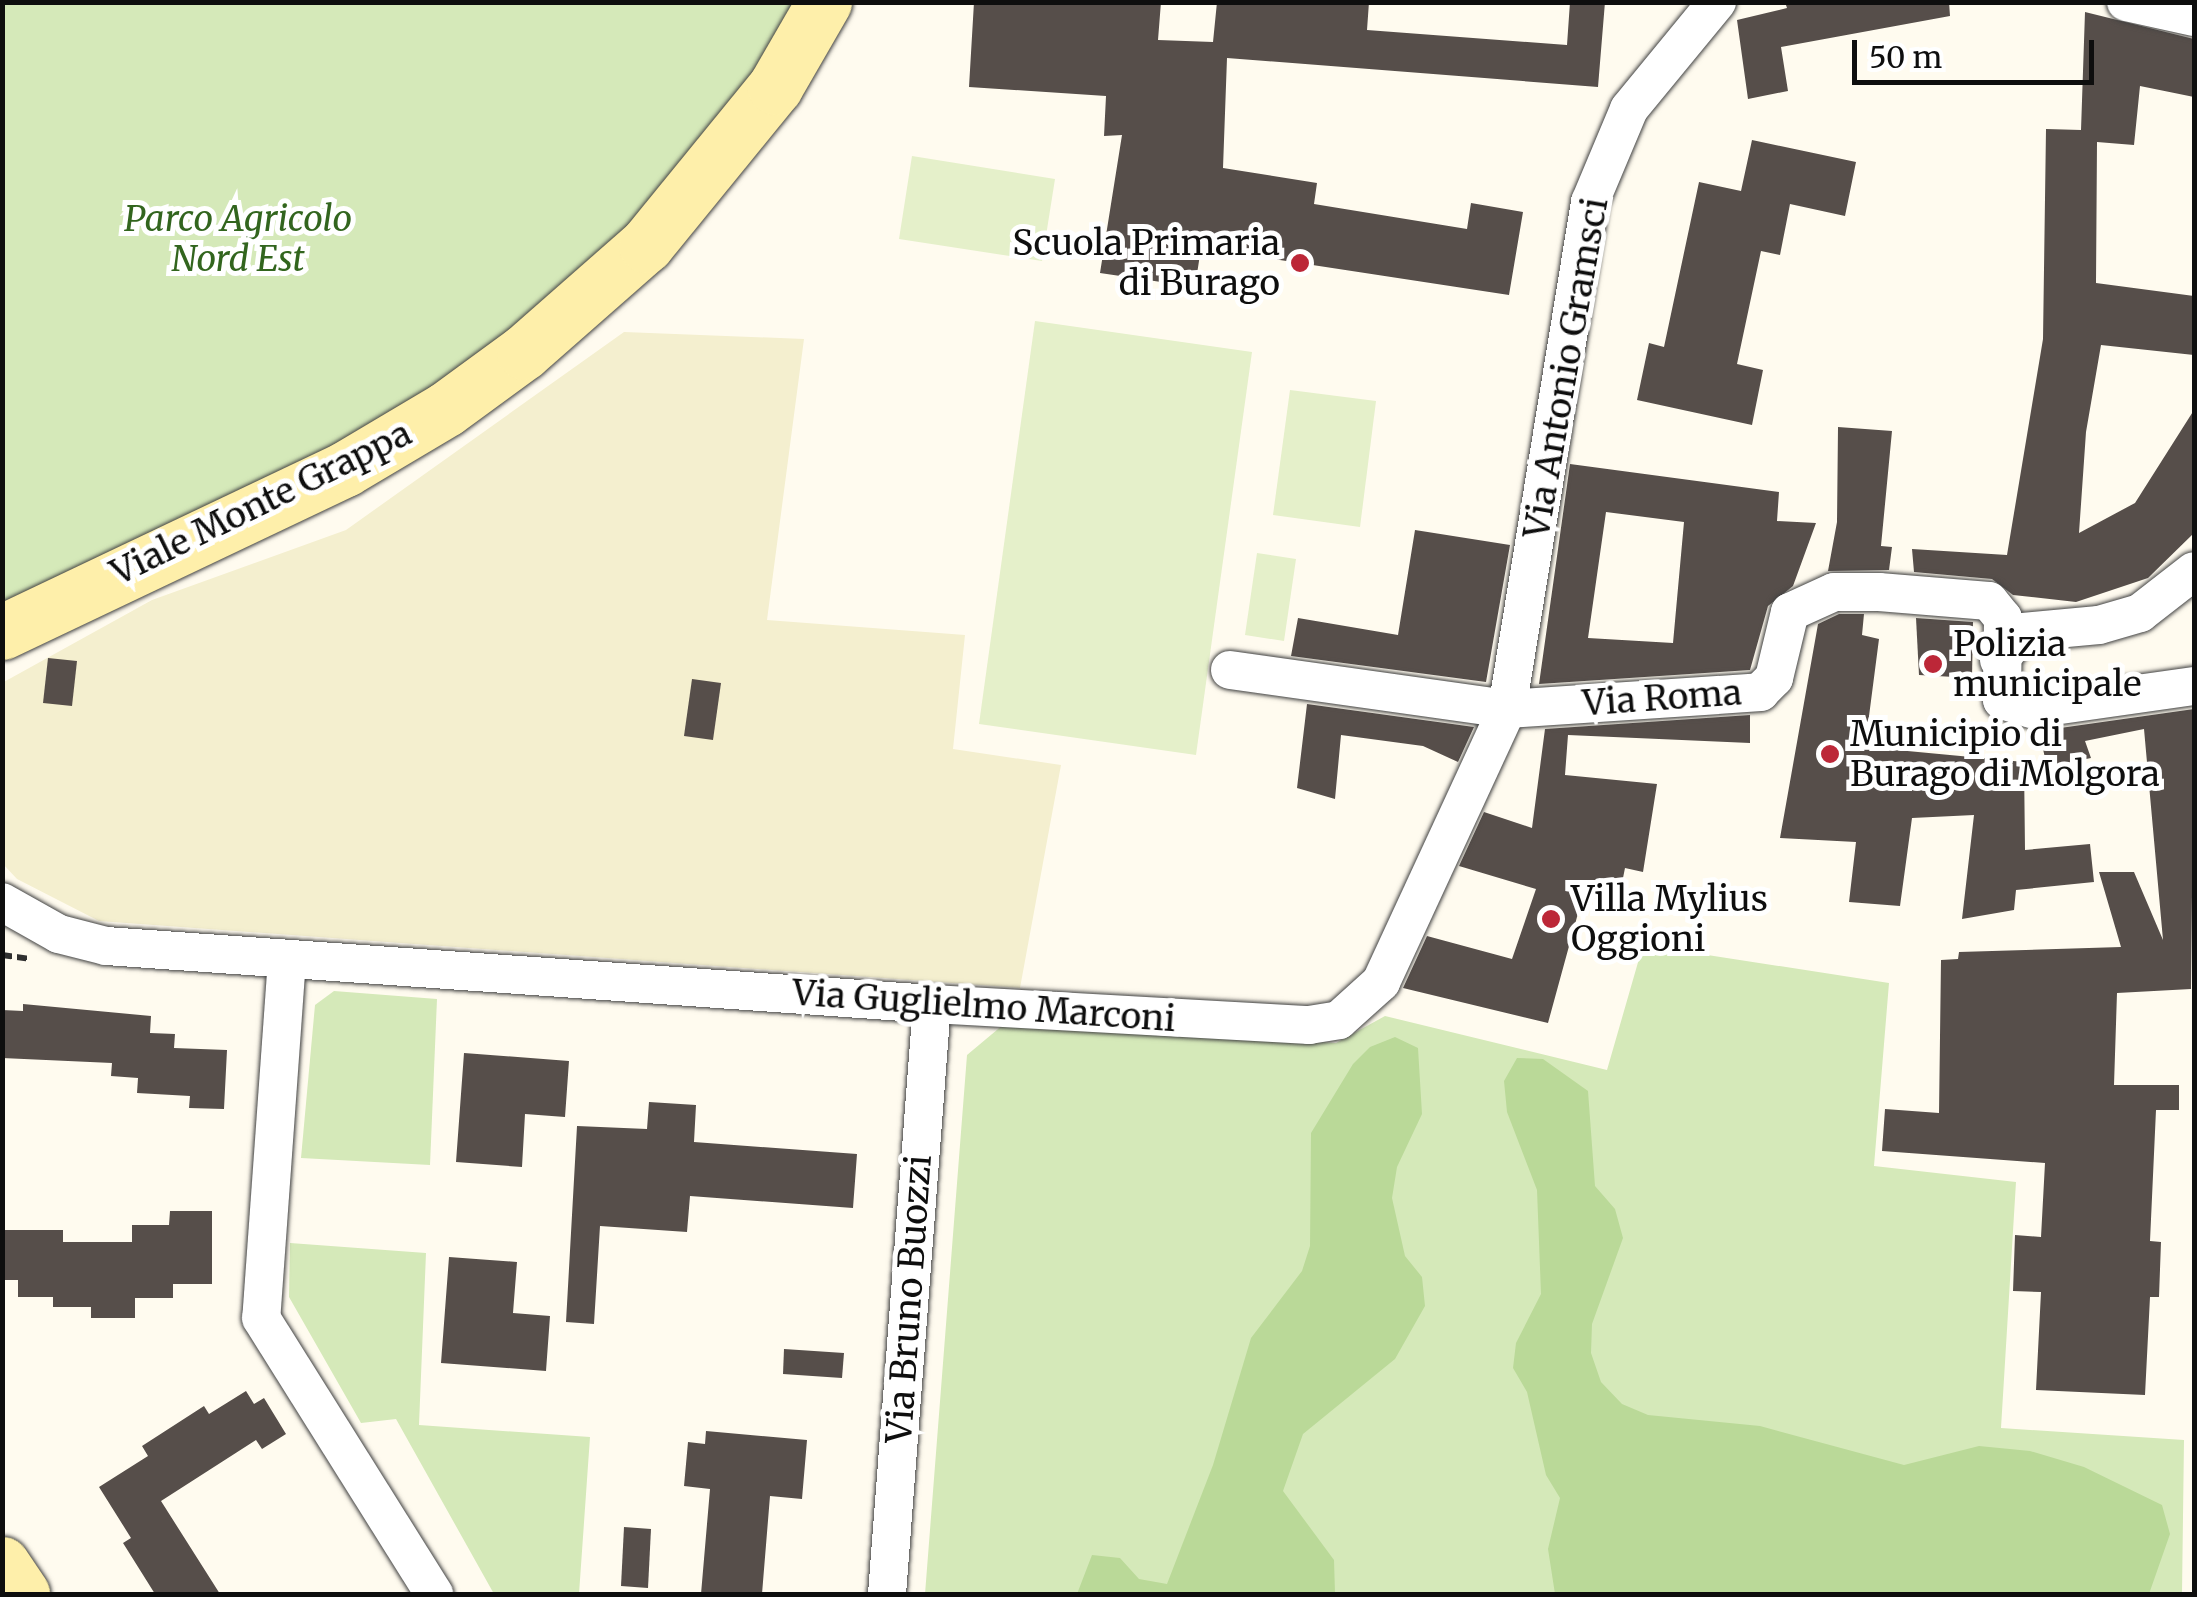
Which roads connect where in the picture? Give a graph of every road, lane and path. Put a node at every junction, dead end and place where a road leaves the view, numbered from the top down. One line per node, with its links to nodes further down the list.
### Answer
1 (824, 2): 6 (street, Viale Monte Grappa)
2 (2126, 2): 4 (street)
3 (1712, 4): 10 (street, Via Antonio Gramsci)
4 (2194, 17)
5 (2194, 572): 7 (street)
6 (2, 632)
7 (1999, 660): 9 (street); 10 (street, Via Roma)
8 (1230, 670): 10 (street)
9 (2194, 686)
10 (1507, 710): 13 (street, Via Guglielmo Marconi)
11 (2, 902): 12 (street, Via Guglielmo Marconi)
12 (287, 958): 13 (street, Via Guglielmo Marconi); 16 (street)
13 (932, 1004): 17 (street, Via Bruno Buozzi)
14 (2, 1564): 15 (street)
15 (22, 1594)
16 (434, 1594)
17 (887, 1594)

